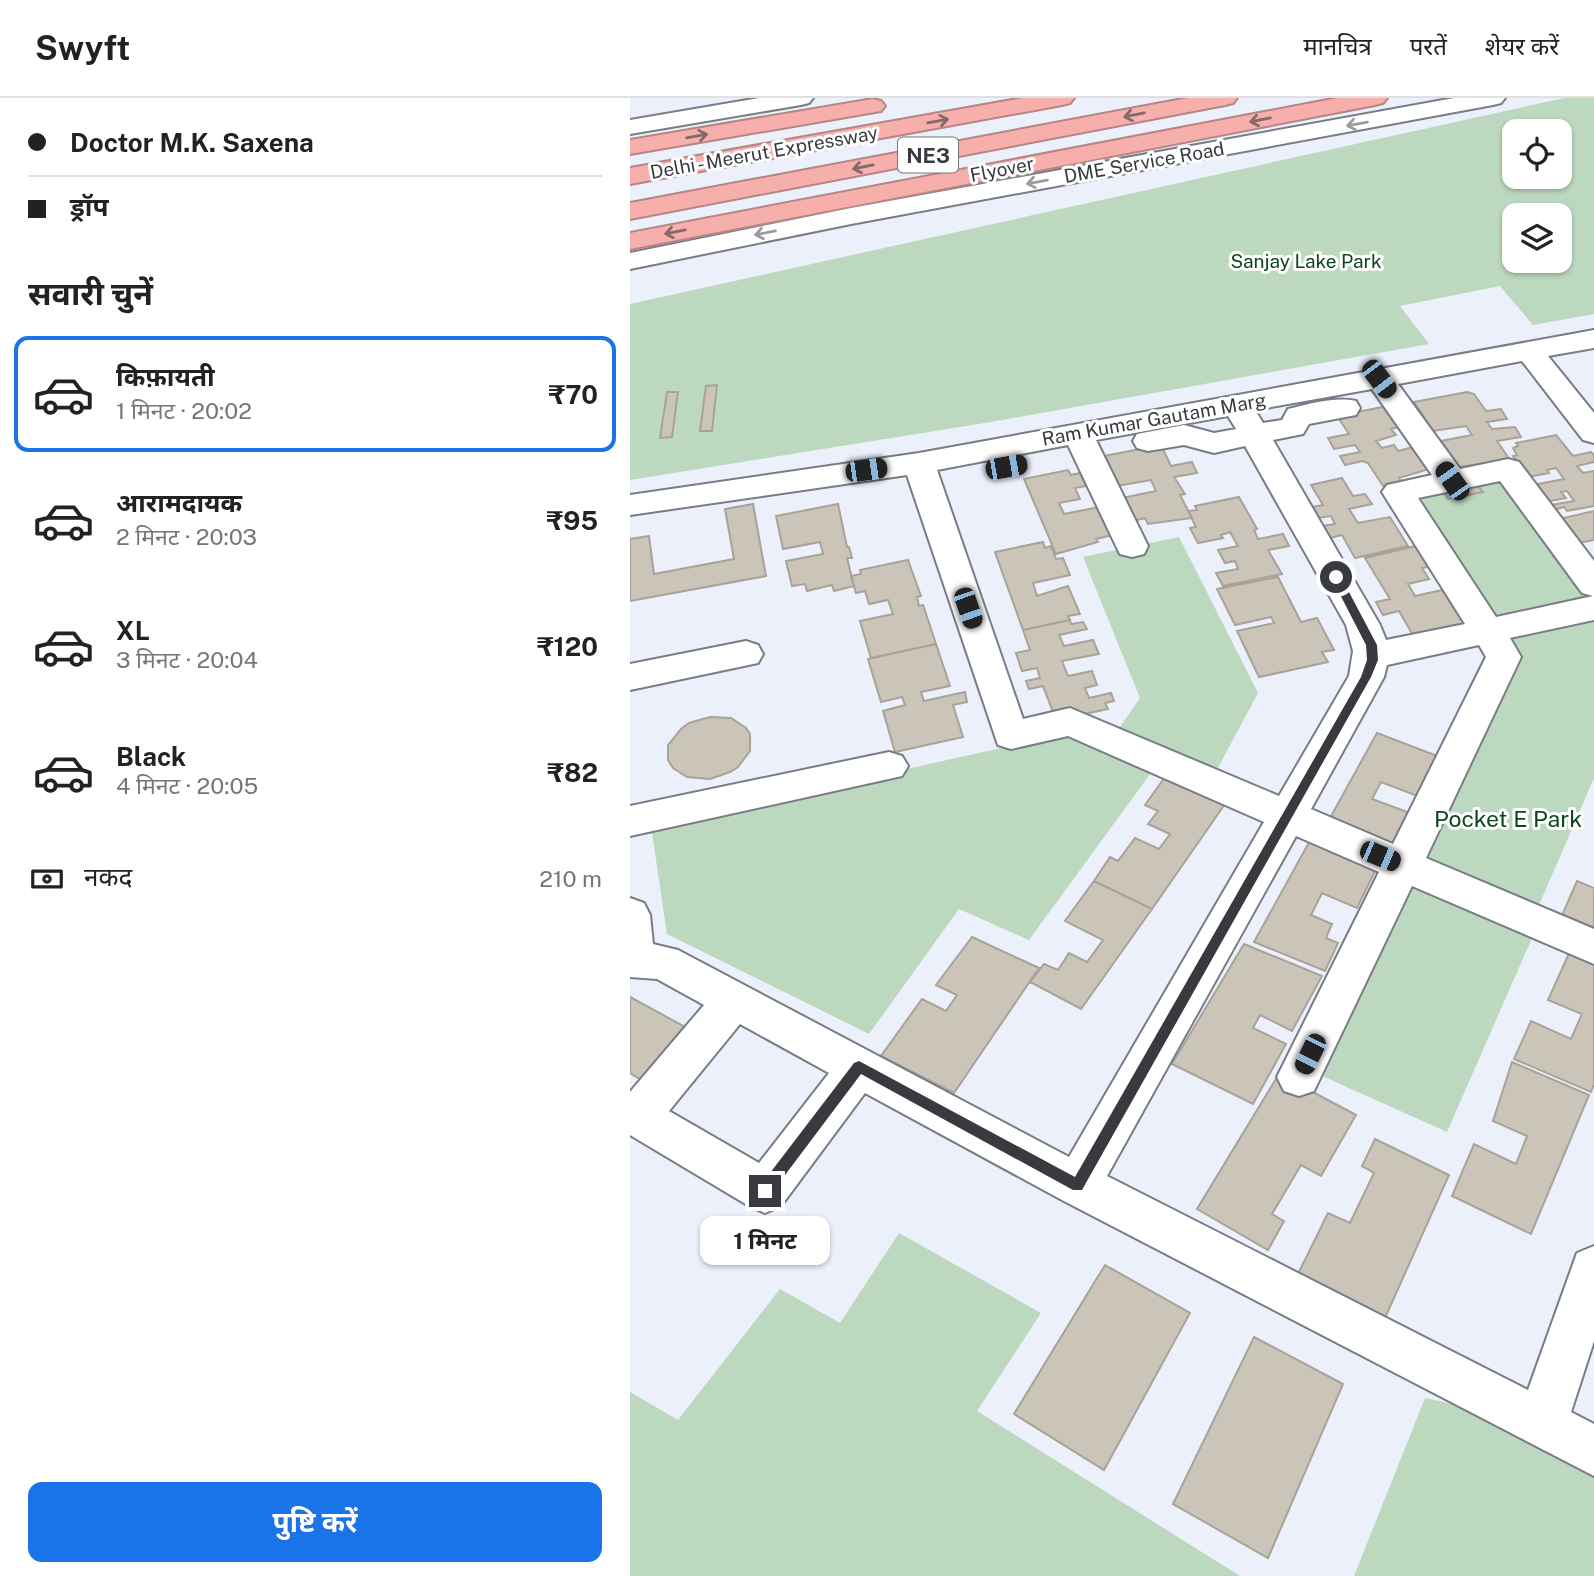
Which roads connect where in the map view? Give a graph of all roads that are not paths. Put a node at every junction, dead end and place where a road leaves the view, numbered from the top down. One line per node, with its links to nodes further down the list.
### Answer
1 (801, 98): 8 (street)
2 (1062, 98): 10 (highway, Delhi - Meerut Expressway / NE3, one-way to 2)
3 (1225, 98): 11 (highway, Delhi - Meerut Expressway / NE3, one-way to 11)
4 (1375, 98): 12 (highway, Flyover, one-way to 12)
5 (1479, 99): 7 (street, DME Service Road)
6 (893, 102): 9 (highway, one-way to 6)
7 (1417, 105): 13 (street, DME Service Road, one-way to 13)
8 (630, 127)
9 (630, 147)
10 (630, 176)
11 (630, 211)
12 (630, 241)
13 (630, 261)
14 (1594, 339): 15 (street, Ram Kumar Gautam Marg)
15 (1537, 360): 16 (street); 17 (street, Ram Kumar Gautam Marg); 19 (street)
16 (1594, 360)
17 (1387, 388): 18 (street, Ram Kumar Gautam Marg); 22 (street)
18 (1246, 420): 20 (street, Ram Kumar Gautam Marg); 29 (street)
19 (1594, 433)
20 (1082, 442): 21 (street, Ram Kumar Gautam Marg); 24 (street)
21 (922, 472): 23 (street, Ram Kumar Gautam Marg); 32 (street)
22 (1452, 481): 25 (street); 27 (street)
23 (630, 505)
24 (1132, 546)
25 (1594, 585)
26 (1594, 608): 27 (street)
27 (1489, 631): 29 (street); 34 (street)
28 (746, 654): 30 (street)
29 (1372, 656): 32 (street)
30 (630, 677)
31 (889, 766): 33 (street)
32 (1287, 817): 34 (street); 41 (street)
33 (630, 821)
34 (1403, 866): 36 (street); 40 (street)
35 (630, 915): 37 (street)
36 (1594, 947)
37 (632, 959): 38 (street)
38 (734, 1000): 39 (street); 39 (street)
39 (859, 1067): 41 (street)
40 (1299, 1077)
41 (1077, 1185): 43 (street)
42 (1594, 1269): 43 (street)
43 (1542, 1423): 44 (street)
44 (1594, 1451)

